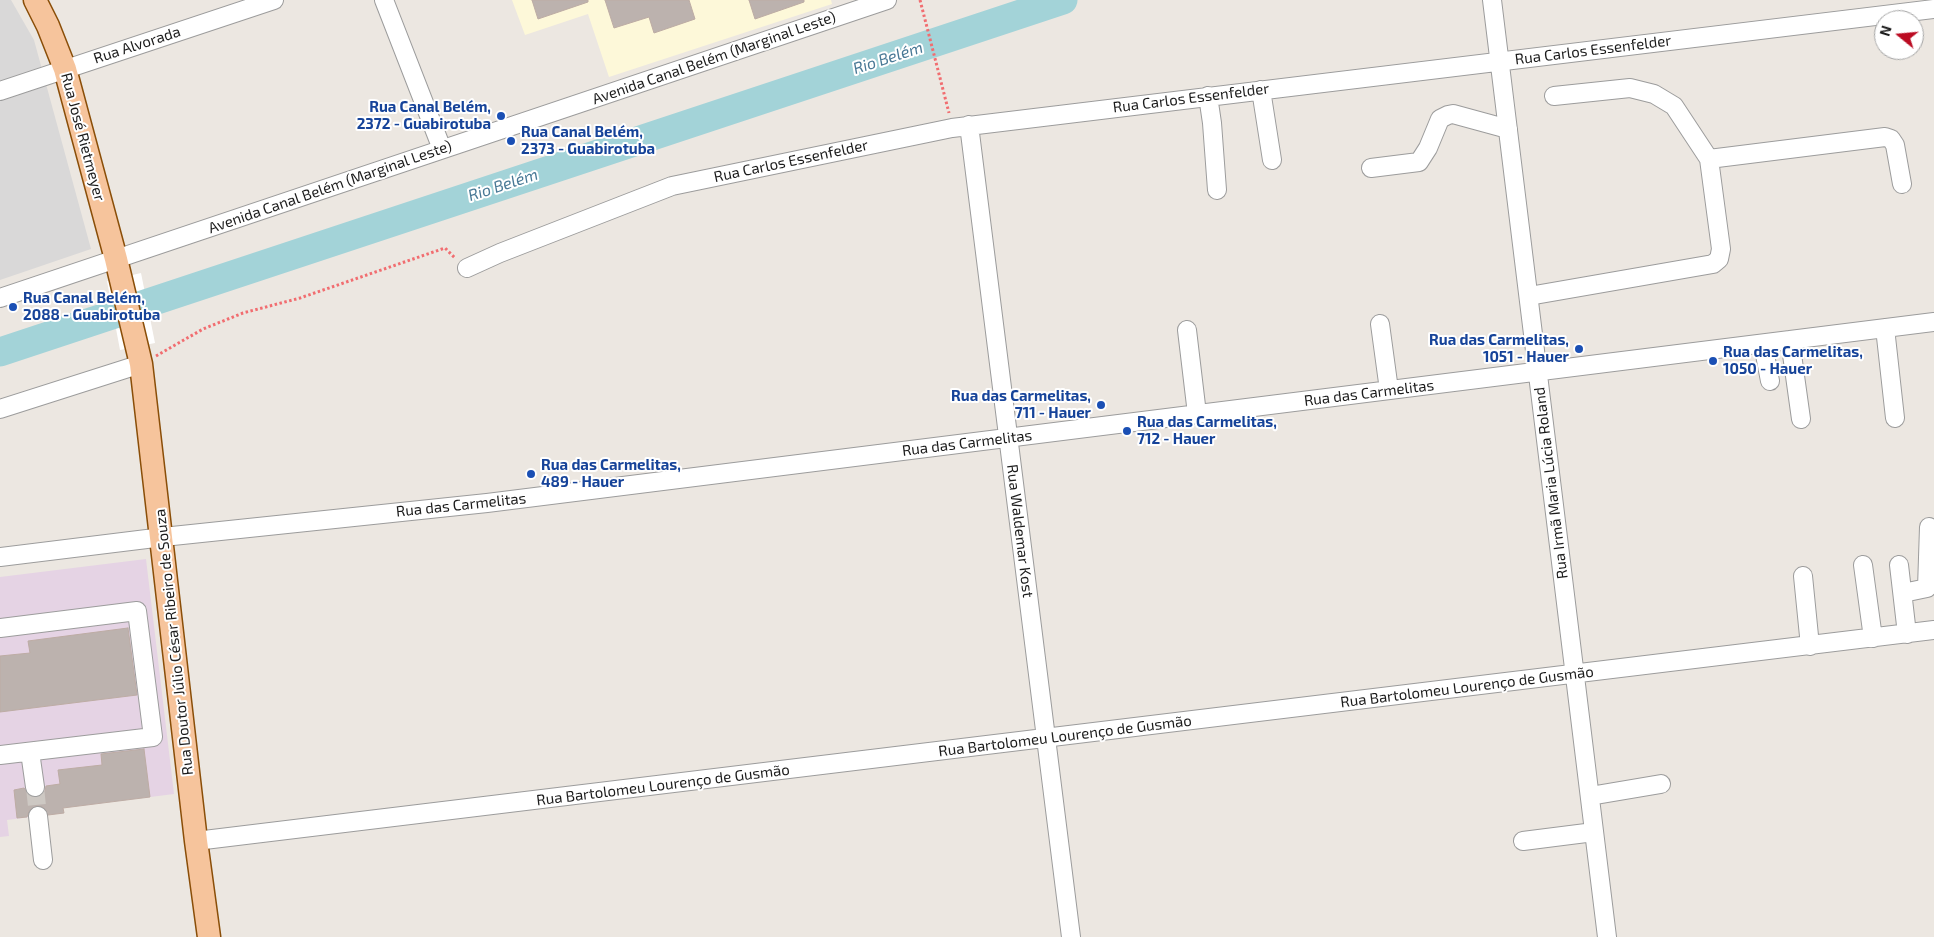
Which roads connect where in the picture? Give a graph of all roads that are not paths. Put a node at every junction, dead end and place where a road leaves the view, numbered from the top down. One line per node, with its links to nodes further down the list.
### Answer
1 (34, 0): 8 (main road, Rua José Rietmeyer)
2 (274, 0): 8 (street, Rua Alvorada)
3 (384, 0): 15 (street)
4 (887, 0): 15 (street, Avenida Canal Belém (Marginal Leste))
5 (1492, 0): 7 (street, Rua Irmã Maria Lúcia Roland)
6 (1934, 9): 7 (street, Rua Carlos Essenfelder)
7 (1500, 61): 9 (street, Rua Carlos Essenfelder); 14 (street, Rua Irmã Maria Lúcia Roland)
8 (65, 69): 10 (street, Rua Alvorada); 21 (main road, Rua José Rietmeyer)
9 (1261, 90): 11 (street, Rua Carlos Essenfelder); 17 (street)
10 (0, 91)
11 (1208, 96): 13 (street, Rua Carlos Essenfelder); 20 (street)
12 (1554, 96): 16 (street)
13 (960, 126): 22 (street, Rua Carlos Essenfelder); 40 (street, Rua Waldemar Kost)
14 (1508, 129): 18 (street); 23 (street, Rua Irmã Maria Lúcia Roland)
15 (442, 149): 21 (street, Avenida Canal Belém (Marginal Leste))
16 (1709, 159): 19 (street); 23 (street)
17 (1272, 160)
18 (1372, 168)
19 (1902, 184)
20 (1217, 190)
21 (118, 268): 24 (street, Avenida Canal Belém (Marginal Leste)); 31 (main road, Rua José Rietmeyer)
22 (467, 268)
23 (1529, 296): 32 (street, Rua Irmã Maria Lúcia Roland)
24 (0, 298)
25 (1934, 322): 27 (street, Rua das Carmelitas)
26 (1380, 324): 34 (street)
27 (1879, 329): 29 (street, Rua das Carmelitas); 35 (street); 38 (street)
28 (1187, 330): 37 (street)
29 (1790, 340): 30 (street, Rua das Carmelitas); 39 (street)
30 (1763, 344): 32 (street, Rua das Carmelitas); 33 (street)
31 (139, 355): 36 (street); 42 (main road, Rua Doutor Júlio César Ribeiro de Souza)
32 (1538, 372): 34 (street, Rua das Carmelitas); 53 (street, Rua Irmã Maria Lúcia Roland)
33 (1770, 381)
34 (1389, 390): 37 (street, Rua das Carmelitas)
35 (1884, 394)
36 (0, 409)
37 (1197, 414): 40 (street, Rua das Carmelitas)
38 (1896, 418)
39 (1802, 419)
40 (1008, 438): 42 (street, Rua das Carmelitas); 54 (street, Rua Waldemar Kost)
41 (1929, 527): 47 (street)
42 (162, 537): 43 (street, Rua das Carmelitas); 62 (main road, Rua Doutor Júlio César Ribeiro de Souza)
43 (0, 557)
44 (1863, 565): 51 (street)
45 (1899, 565): 47 (street)
46 (1803, 576): 52 (street)
47 (1903, 593): 50 (street)
48 (0, 628): 55 (street)
49 (1934, 630): 50 (street, Rua Bartolomeu Lourenço de Gusmão)
50 (1908, 634): 51 (street, Rua Bartolomeu Lourenço de Gusmão)
51 (1873, 638): 52 (street, Rua Bartolomeu Lourenço de Gusmão)
52 (1810, 646): 53 (street, Rua Bartolomeu Lourenço de Gusmão)
53 (1575, 674): 54 (street, Rua Bartolomeu Lourenço de Gusmão); 59 (street, Rua Irmã Maria Lúcia Roland)
54 (1046, 738): 62 (street, Rua Bartolomeu Lourenço de Gusmão); 66 (street, Rua Waldemar Kost)
55 (30, 752): 56 (street); 58 (street)
56 (0, 755)
57 (1661, 784): 59 (street)
58 (34, 787)
59 (1590, 796): 61 (street, Rua Irmã Maria Lúcia Roland)
60 (38, 816): 64 (street)
61 (1594, 832): 63 (street); 67 (street, Rua Irmã Maria Lúcia Roland)
62 (196, 841): 65 (main road, Rua Doutor Júlio César Ribeiro de Souza)
63 (1523, 841)
64 (43, 860)
65 (209, 937)
66 (1071, 937)
67 (1607, 937)

